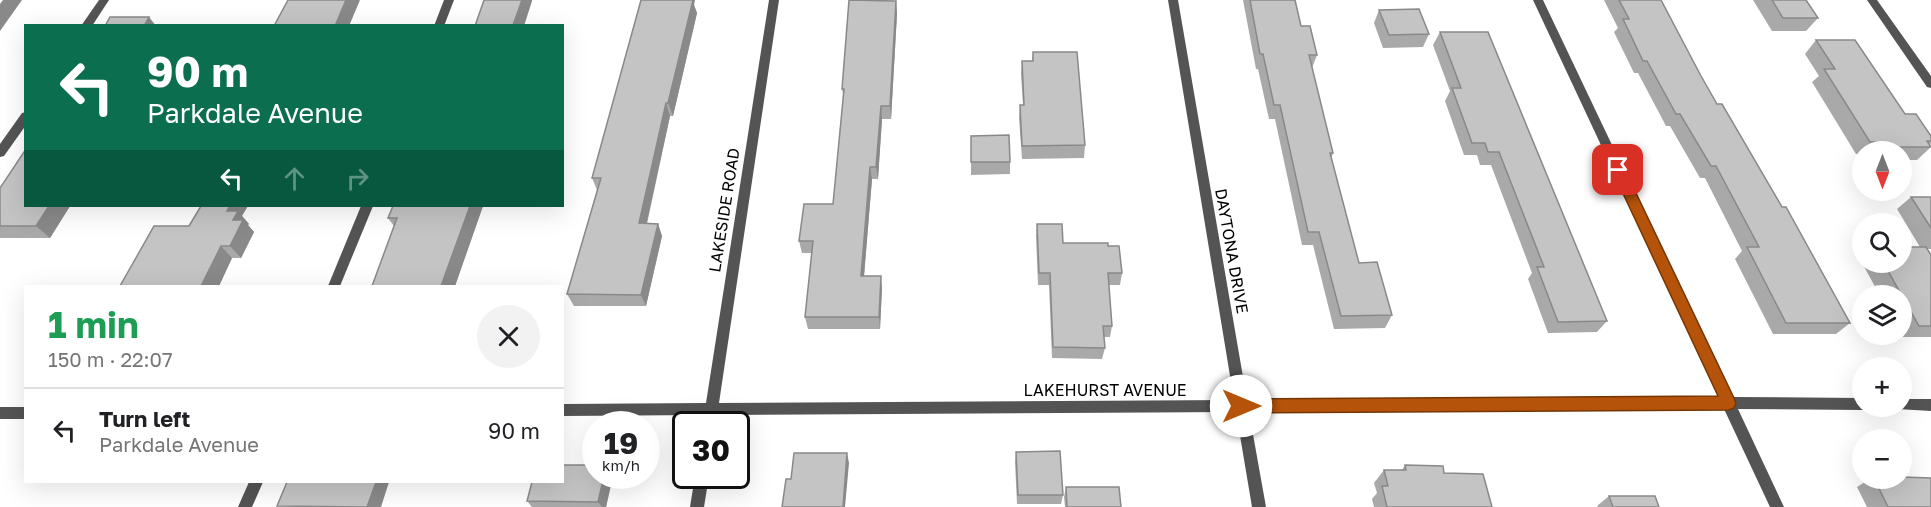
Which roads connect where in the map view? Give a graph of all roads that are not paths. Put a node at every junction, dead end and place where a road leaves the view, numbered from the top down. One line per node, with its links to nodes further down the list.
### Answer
1 (104, 0): 7 (street)
2 (449, 0): 8 (street)
3 (774, 0): 19 (street, LAKESIDE ROAD)
4 (1173, 0): 18 (street, DAYTONA DRIVE)
5 (1538, 0): 14 (street)
6 (1872, 0): 9 (street)
7 (88, 24)
8 (440, 24)
9 (1931, 84)
10 (24, 119): 11 (street)
11 (0, 153)
12 (367, 207): 13 (street)
13 (334, 285)
14 (1729, 403): 15 (street, LAKEHURST AVENUE); 18 (street, LAKEHURST AVENUE); 28 (street)
15 (1852, 404)
16 (1912, 405): 17 (street)
17 (1931, 405)
18 (1241, 406): 19 (street, LAKEHURST AVENUE); 27 (street, DAYTONA DRIVE)
19 (711, 409): 20 (street, LAKEHURST AVENUE)
20 (564, 410)
21 (0, 413): 22 (street)
22 (24, 413)
23 (256, 483): 25 (street)
24 (700, 489): 26 (street)
25 (245, 507)
26 (697, 507)
27 (1259, 507)
28 (1778, 507)

